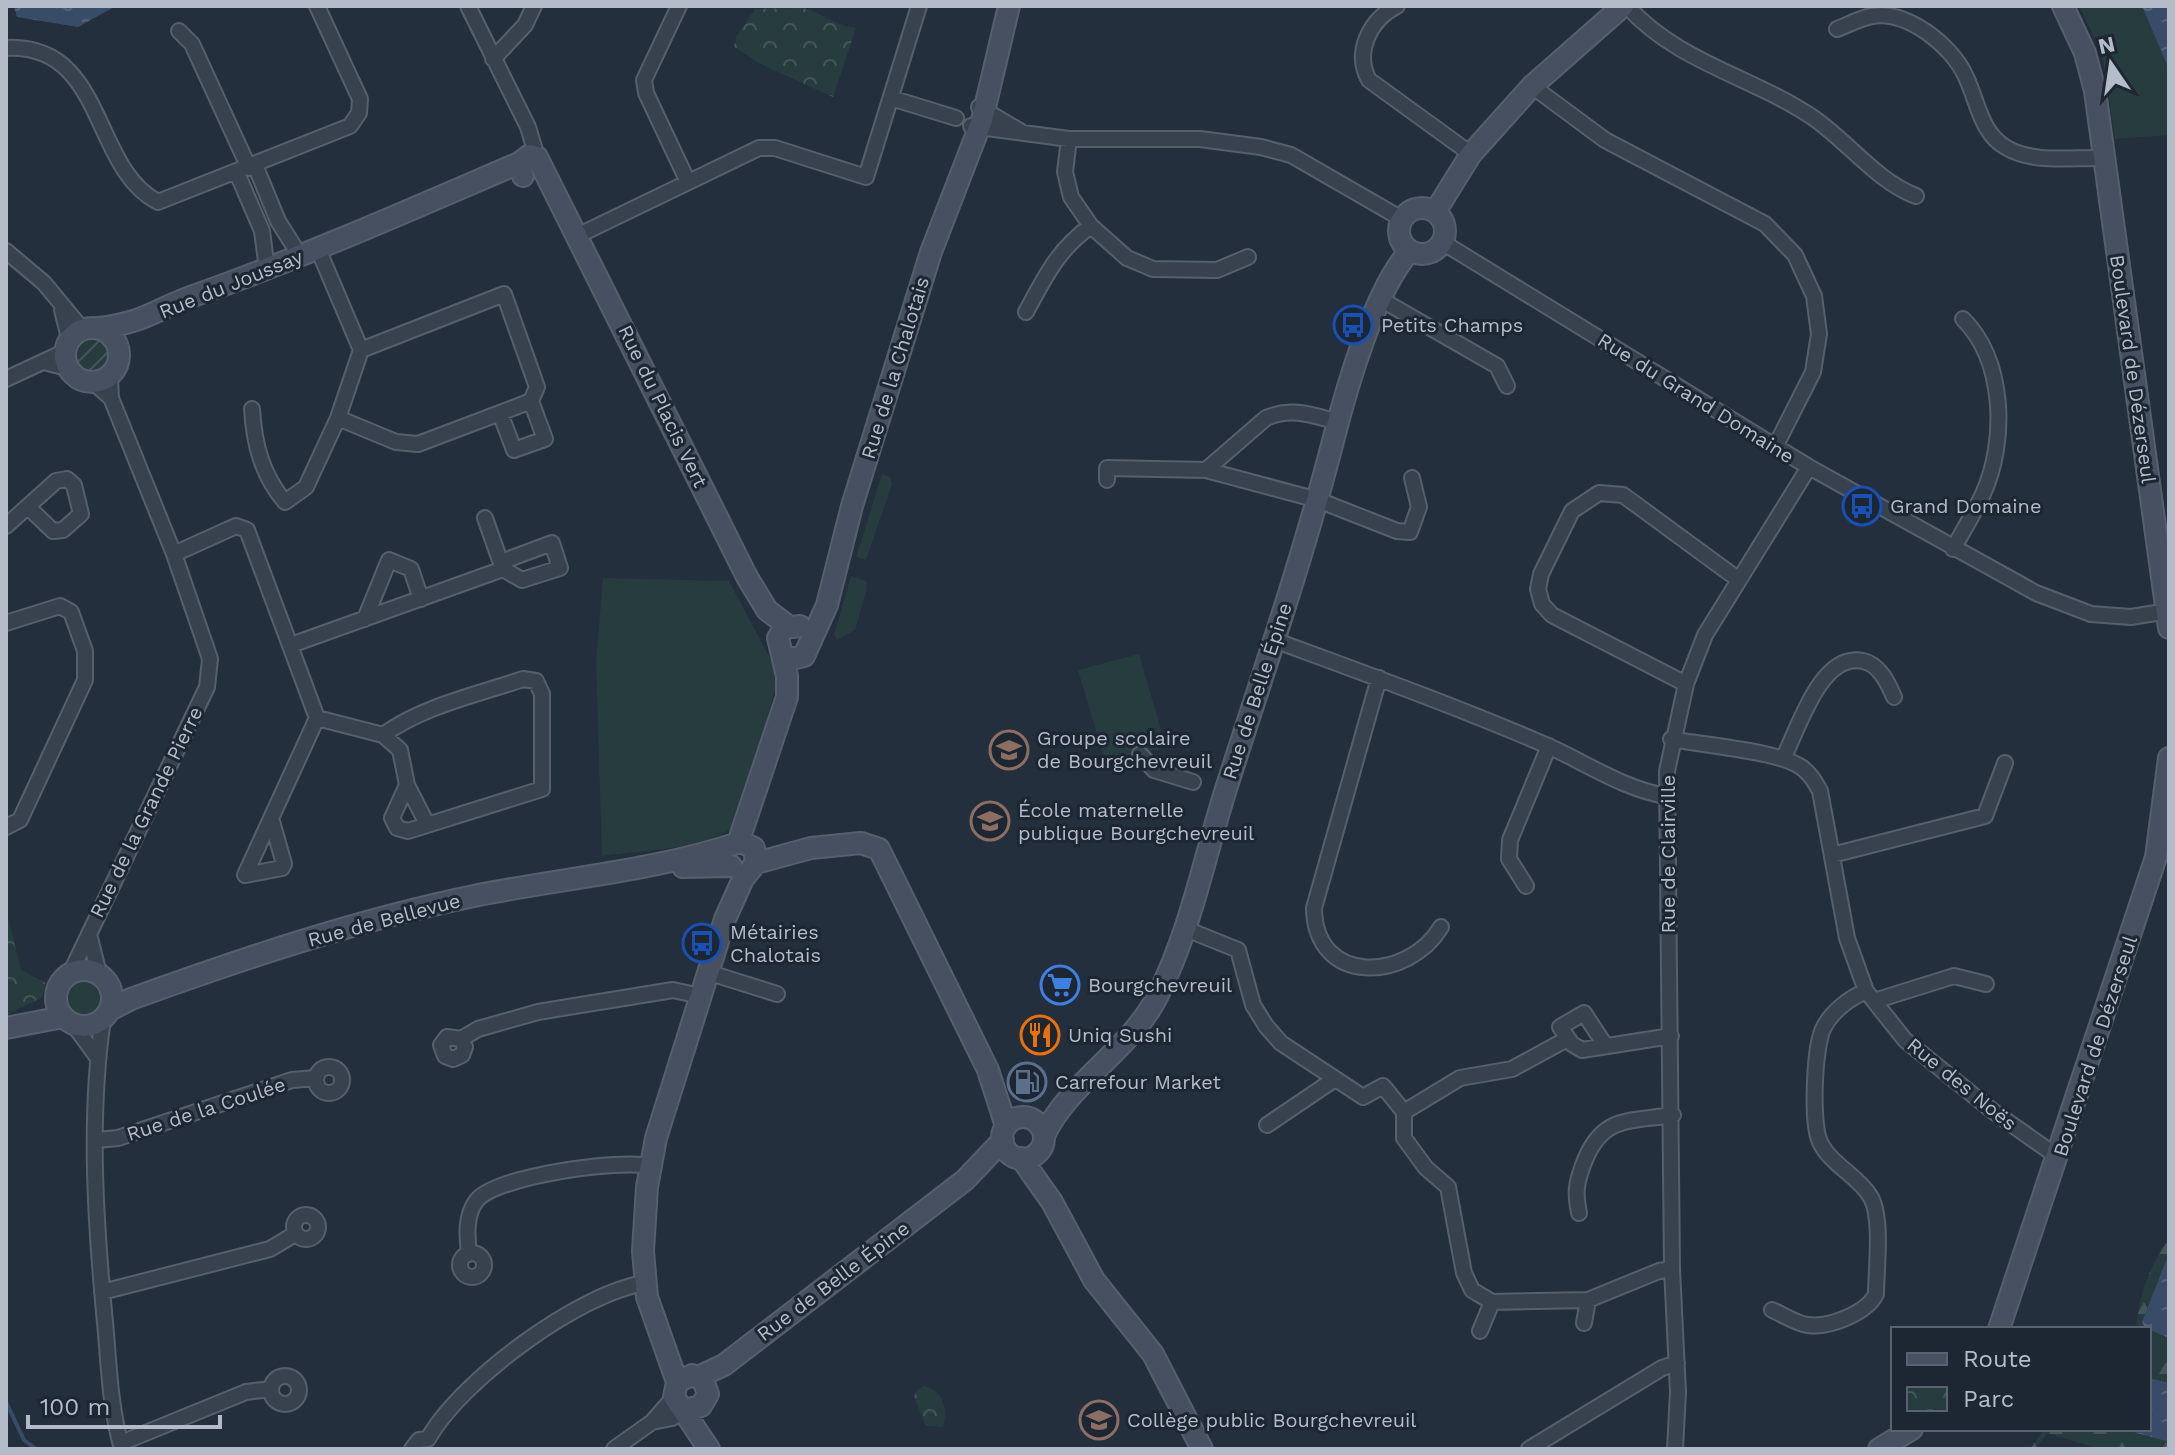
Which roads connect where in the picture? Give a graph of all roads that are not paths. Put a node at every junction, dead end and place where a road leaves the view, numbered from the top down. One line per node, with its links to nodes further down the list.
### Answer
1 (317, 6): 21 (street)
2 (468, 6): 13 (street)
3 (534, 6): 13 (street)
4 (679, 6): 22 (street)
5 (919, 6): 15 (street)
6 (1006, 6): 16 (street, Rue de la Chalotais)
7 (1397, 6): 18 (street)
8 (1625, 6): 14 (street); 23 (street)
9 (2063, 6): 19 (street, Boulevard de Dézerseul)
10 (1837, 29): 19 (street)
11 (179, 31): 21 (street)
12 (6, 48): 21 (street)
13 (493, 59): 20 (street)
14 (1532, 86): 18 (street); 49 (street)
15 (891, 98): 16 (street); 22 (street)
16 (973, 117): 17 (street); 66 (street, Rue de la Chalotais)
17 (1069, 139): 25 (street); 26 (street)
18 (1471, 154): 24 (street)
19 (2104, 158): 63 (street, Boulevard de Dézerseul)
20 (530, 166): 27 (street, Rue du Placis Vert); 31 (street, Rue du Joussay)
21 (247, 169): 31 (street); 33 (street)
22 (688, 182): 27 (street)
23 (1916, 196)
24 (1435, 212): 25 (street); 28 (street)
25 (1402, 219): 30 (street)
26 (1091, 226): 32 (street); 35 (street)
27 (579, 235): 66 (street, Rue du Placis Vert)
28 (1442, 242): 30 (street); 49 (street, Rue du Grand Domaine)
29 (6, 251): 38 (street)
30 (1410, 251): 34 (street, Rue de Belle Épine)
31 (309, 252): 33 (street, Rue du Joussay); 40 (street, Rue du Joussay)
32 (1248, 257)
33 (267, 269): 37 (street, Rue du Joussay)
34 (1382, 300): 43 (street); 48 (street, Rue de Belle Épine)
35 (1026, 312)
36 (1963, 319): 58 (street)
37 (145, 320): 38 (street, Rue du Joussay); 39 (street, Rue du Joussay)
38 (76, 343): 39 (street); 41 (street); 42 (street)
39 (119, 350): 42 (street)
40 (361, 350): 44 (street); 47 (street)
41 (6, 379)
42 (102, 380): 59 (street, Rue de la Grande Pierre)
43 (1507, 386)
44 (531, 401): 46 (street); 46 (street)
45 (252, 409): 47 (street)
46 (500, 413): 47 (street)
47 (338, 418)
48 (1338, 422): 51 (street); 54 (street, Rue de Belle Épine)
49 (1776, 445): 50 (street, Rue du Grand Domaine)
50 (1809, 467): 58 (street, Rue du Grand Domaine); 60 (street, Rue de Clairville)
51 (1206, 470): 53 (street); 54 (street)
52 (1412, 478): 54 (street)
53 (1107, 480)
54 (1318, 500): 65 (street, Rue de Belle Épine)
55 (28, 507): 57 (street)
56 (485, 518): 61 (street)
57 (6, 526)
58 (1953, 549): 63 (street, Rue du Grand Domaine)
59 (174, 554): 67 (street); 90 (street, Rue de la Grande Pierre)
60 (1739, 580): 69 (street, Rue de Clairville); 69 (street)
61 (421, 599): 62 (street); 62 (street)
62 (365, 619): 67 (street)
63 (2168, 620)
64 (6, 623): 84 (street)
65 (1274, 640): 68 (street); 89 (street, Rue de Belle Épine)
66 (793, 641): 86 (street)
67 (291, 645): 71 (street)
68 (1379, 678): 74 (street); 88 (street)
69 (1686, 684): 73 (street, Rue de Clairville)
70 (1894, 697): 77 (street)
71 (317, 718): 72 (street); 82 (street)
72 (383, 735): 80 (street); 83 (street)
73 (1671, 739): 77 (street, Rue des Noës); 81 (street, Rue de Clairville)
74 (1549, 746): 81 (street); 87 (street)
75 (1140, 754): 79 (street)
76 (2169, 758): 114 (street, Boulevard de Dézerseul)
77 (1783, 759): 85 (street, Rue des Noës)
78 (2005, 763): 85 (street)
79 (1193, 782)
80 (407, 785): 83 (street); 83 (street)
81 (1666, 796): 102 (street, Rue de Clairville)
82 (271, 818)
83 (427, 824)
84 (6, 827)
85 (1832, 855): 98 (street, Rue des Noës)
86 (743, 856): 91 (street); 95 (street, Rue de Bellevue); 112 (street, Rue de Bellevue)
87 (1526, 886)
88 (1441, 927)
89 (1186, 929): 108 (street); 112 (street, Rue de Belle Épine)
90 (89, 934): 92 (street, Rue de la Grande Pierre); 93 (street, Rue de la Grande Pierre)
91 (707, 972): 96 (street); 97 (street)
92 (70, 974): 93 (street); 99 (street)
93 (104, 979): 95 (street, Rue de Bellevue); 100 (street)
94 (1986, 984): 98 (street)
95 (153, 991): 100 (street, Rue de Bellevue)
96 (777, 994)
97 (700, 996): 103 (street); 115 (street)
98 (1870, 996): 114 (street, Rue des Noës); 124 (street)
99 (64, 1014): 100 (street); 101 (street); 106 (street)
100 (107, 1015): 106 (street, Rue de la Coulée)
101 (11, 1027)
102 (1671, 1036): 105 (street); 110 (street, Rue de Clairville)
103 (461, 1039)
104 (1567, 1039): 105 (street); 105 (street); 109 (street)
105 (1605, 1045)
106 (97, 1058): 113 (street, Rue de la Coulée)
107 (316, 1078): 113 (street, Rue de la Coulée)
108 (1335, 1079): 109 (street); 111 (street)
109 (1404, 1112): 123 (street)
110 (1673, 1115): 116 (street); 119 (street, Rue de Clairville)
111 (1267, 1125)
112 (1022, 1138): 130 (street, Rue de Belle Épine); 138 (street)
113 (97, 1140): 121 (street, Rue de la Coulée)
114 (2058, 1157): 126 (street, Boulevard de Dézerseul)
115 (650, 1166): 118 (street); 120 (street)
116 (1579, 1213)
117 (295, 1234): 121 (street)
118 (469, 1254)
119 (1672, 1269): 122 (street); 128 (street, Rue de Clairville)
120 (646, 1283): 130 (street); 133 (street)
121 (102, 1292): 134 (street, Rue de la Coulée)
122 (1588, 1300): 123 (street); 125 (street)
123 (1492, 1302): 127 (street)
124 (1772, 1310)
125 (1584, 1323)
126 (2000, 1327)
127 (1480, 1331)
128 (1677, 1363): 131 (street, Rue de Clairville); 139 (street)
129 (271, 1389): 134 (street, Rue de la Coulée)
130 (688, 1391): 136 (street); 137 (street)
131 (1678, 1392): 140 (street, Rue de Clairville); 141 (street, Rue de Clairville)
132 (1909, 1431): 142 (street)
133 (432, 1444): 135 (street)
134 (122, 1446)
135 (412, 1449)
136 (614, 1449)
137 (710, 1449)
138 (1202, 1449)
139 (1529, 1449)
140 (1675, 1449)
141 (1685, 1449)
142 (1879, 1449)

